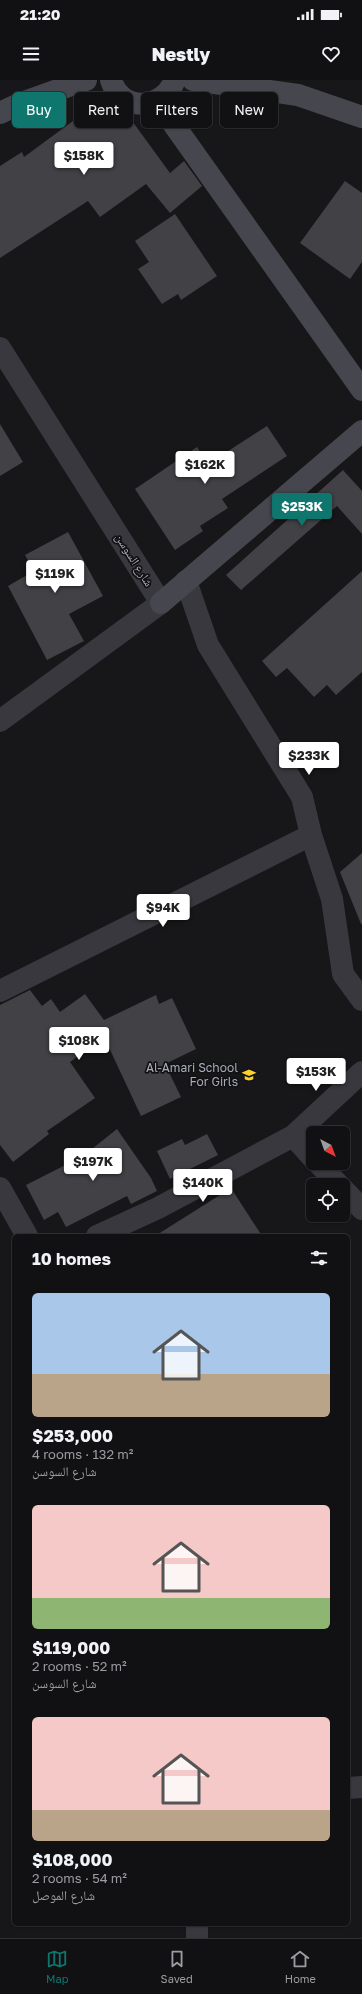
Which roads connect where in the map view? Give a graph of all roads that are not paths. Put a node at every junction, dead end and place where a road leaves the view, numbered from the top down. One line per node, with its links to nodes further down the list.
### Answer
1 (86, 80): 7 (street)
2 (111, 80): 6 (street)
3 (175, 80): 5 (street)
4 (193, 80): 8 (street)
5 (168, 92)
6 (141, 103)
7 (0, 114)
8 (362, 117)
9 (176, 128): 11 (street)
10 (0, 348): 14 (street, شارع السوسن)
11 (362, 390)
12 (362, 431): 13 (street)
13 (186, 582): 14 (street); 16 (street)
14 (161, 603): 15 (street)
15 (0, 722)
16 (311, 835): 17 (street); 18 (street)
17 (0, 991)
18 (362, 1000)
19 (362, 1072): 20 (street)
20 (293, 1136): 21 (street); 28 (street)
21 (306, 1150)
22 (325, 1170): 23 (street)
23 (332, 1178)
24 (0, 1188): 27 (street)
25 (350, 1196): 26 (street)
26 (362, 1209)
27 (26, 1234)
28 (101, 1234)
29 (362, 1787): 30 (street)
30 (350, 1788)
31 (197, 1926): 32 (street)
32 (197, 1938)

